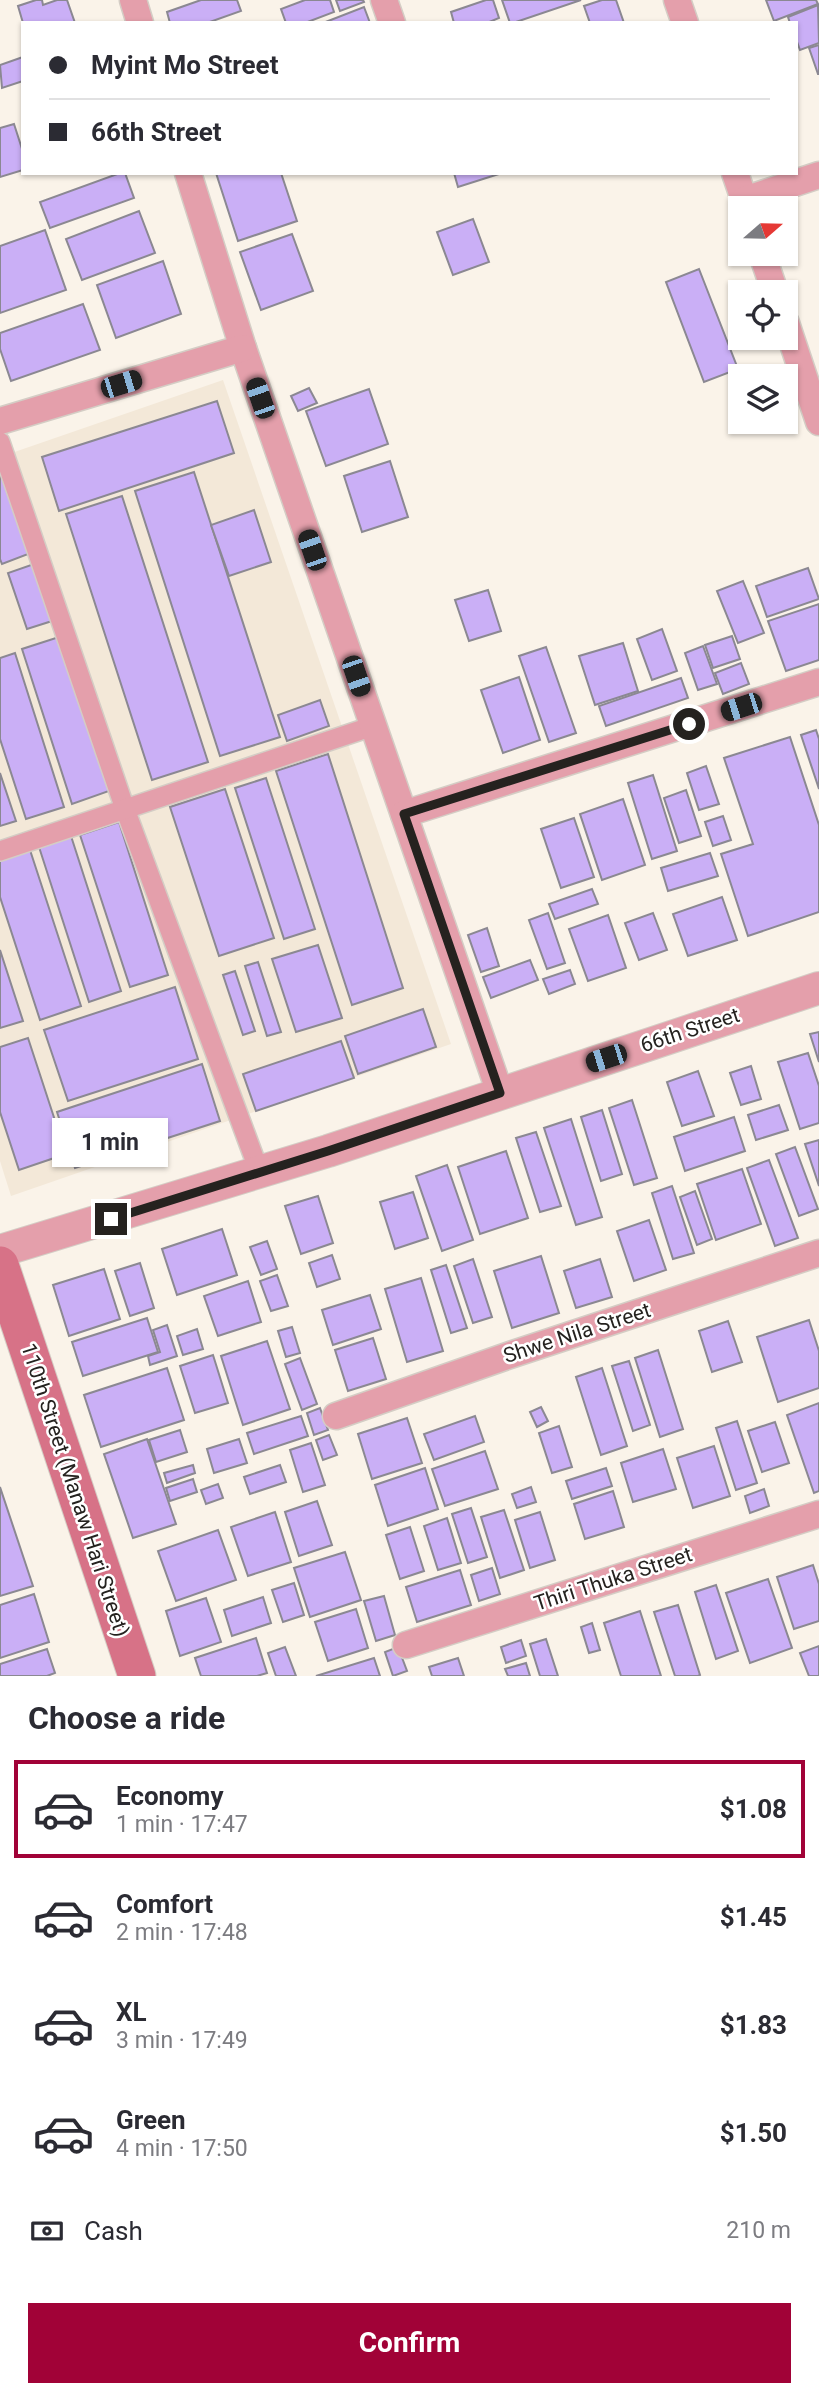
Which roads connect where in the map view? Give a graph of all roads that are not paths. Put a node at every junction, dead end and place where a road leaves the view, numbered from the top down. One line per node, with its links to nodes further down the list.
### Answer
1 (133, 0): 4 (street)
2 (384, 0): 5 (street)
3 (677, 0): 6 (street)
4 (139, 21)
5 (390, 21)
6 (684, 21)
7 (189, 175): 12 (street)
8 (736, 175): 10 (street)
9 (819, 175): 11 (street)
10 (743, 196)
11 (766, 196)
12 (243, 348): 14 (street); 18 (street)
13 (795, 350): 15 (street)
14 (0, 421)
15 (819, 422)
16 (0, 442): 19 (street)
17 (819, 682): 20 (street)
18 (373, 726): 19 (street); 20 (street)
19 (125, 809): 21 (street); 24 (street)
20 (404, 814): 23 (street)
21 (0, 851)
22 (819, 988): 23 (street, 66th Street)
23 (500, 1093): 24 (street, 66th Street)
24 (259, 1171): 25 (street, 66th Street)
25 (0, 1251)
26 (819, 1253): 28 (street, Shwe Nila Street)
27 (0, 1265): 31 (main road, 110th Street (Manaw Hari Street))
28 (336, 1416)
29 (819, 1514): 30 (street, Thiri Thuka Street)
30 (406, 1645)
31 (137, 1676)

